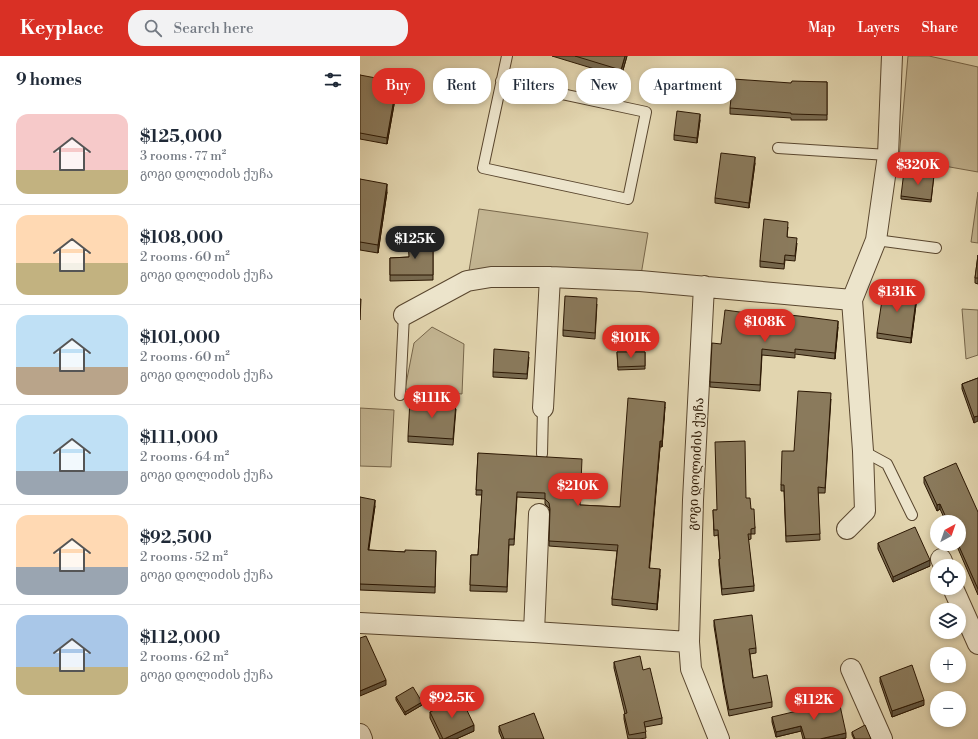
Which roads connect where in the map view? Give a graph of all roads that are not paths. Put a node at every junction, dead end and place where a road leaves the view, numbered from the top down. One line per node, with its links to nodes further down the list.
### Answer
1 (507, 56): 3 (lane)
2 (892, 56): 6 (street)
3 (504, 68)
4 (501, 81): 4 (lane)
5 (778, 148): 6 (lane)
6 (888, 155): 7 (street)
7 (876, 240): 8 (lane); 11 (street)
8 (936, 248)
9 (550, 277): 10 (street); 12 (street); 14 (street)
10 (704, 286): 11 (street); 23 (street, გოგი დოლიძის ქუჩა)
11 (852, 300): 15 (street)
12 (404, 314): 13 (lane)
13 (400, 395)
14 (543, 408): 16 (lane)
15 (863, 451): 18 (lane); 19 (street)
16 (542, 454)
17 (539, 514): 22 (street)
18 (912, 514)
19 (847, 529)
20 (956, 595): 24 (street)
21 (360, 623): 22 (street)
22 (534, 632): 23 (street)
23 (689, 642): 28 (street, გოგი დოლიძის ქუჩა)
24 (978, 644)
25 (850, 669): 29 (street)
26 (360, 734): 27 (street)
27 (362, 739)
28 (719, 739)
29 (882, 739)

